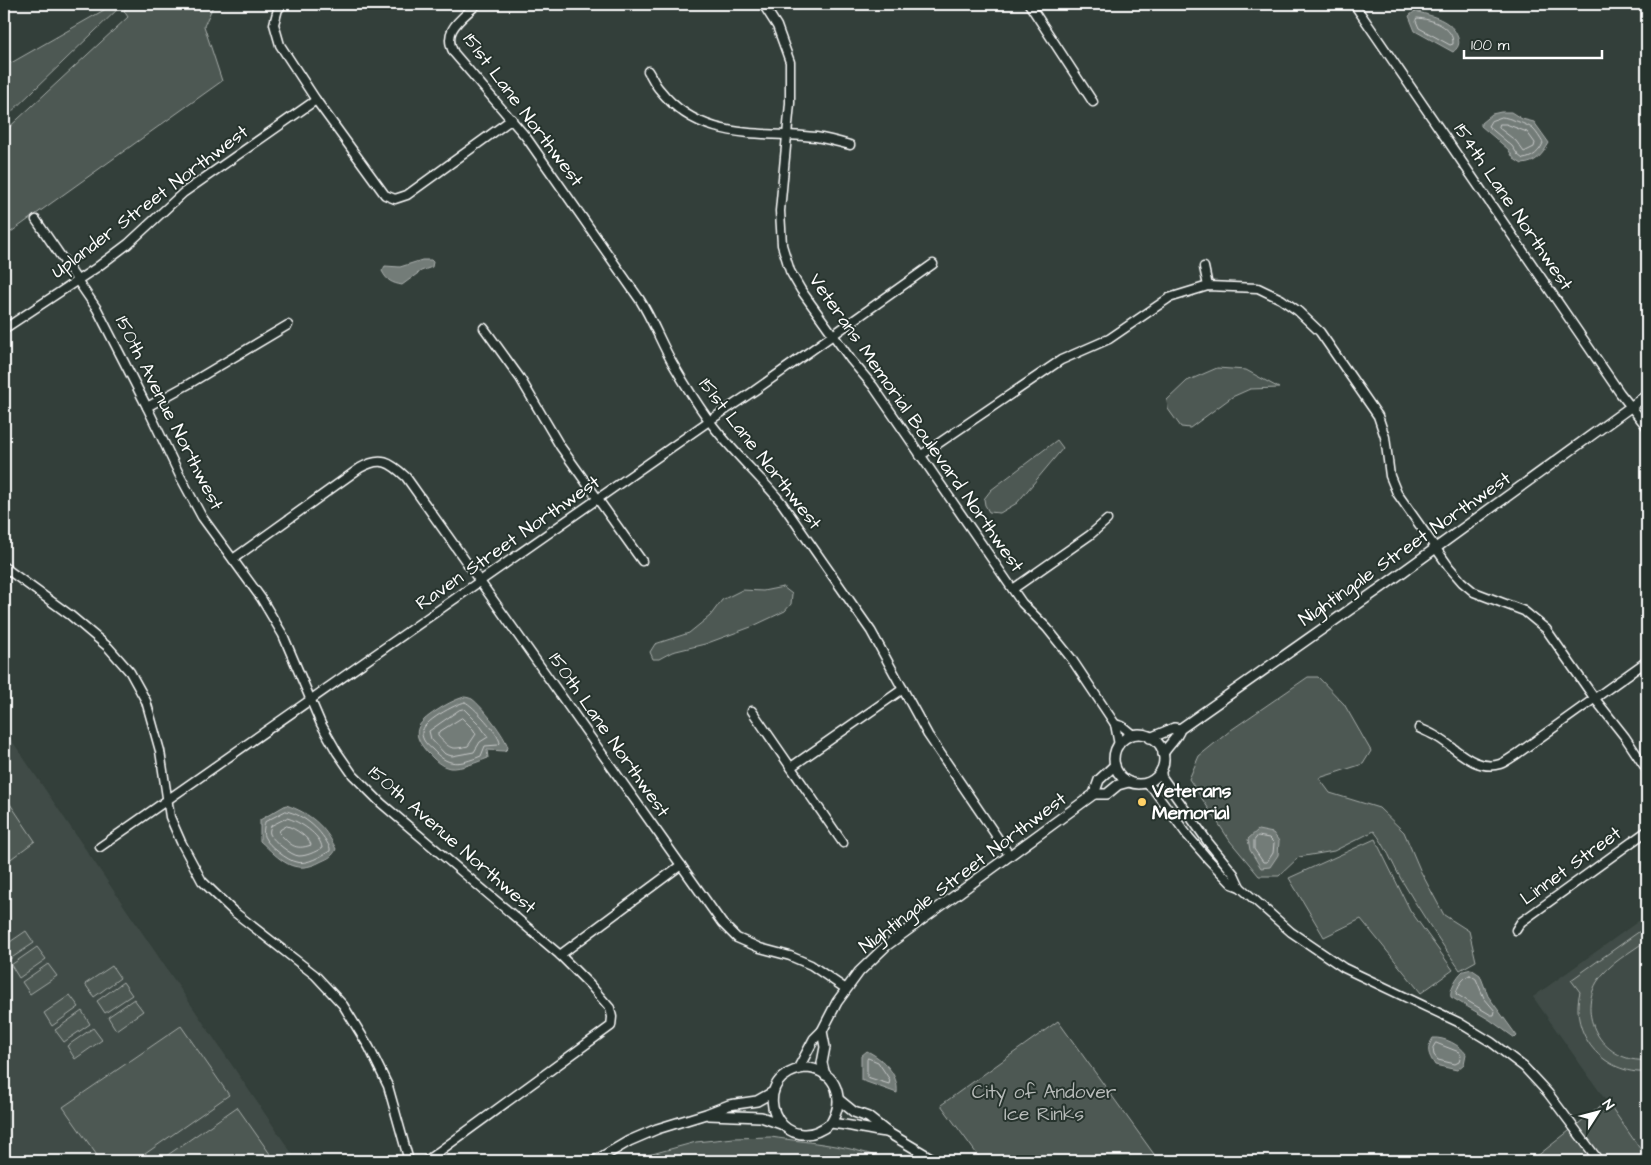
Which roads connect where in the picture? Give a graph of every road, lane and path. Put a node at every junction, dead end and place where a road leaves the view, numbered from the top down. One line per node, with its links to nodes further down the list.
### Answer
1 (283, 4): 7 (street)
2 (477, 4): 9 (street, 151st Lane Northwest)
3 (764, 4): 10 (street, Veterans Memorial Boulevard Northwest)
4 (1028, 4): 8 (street)
5 (1354, 4): 23 (street, 154th Lane Northwest)
6 (648, 71): 10 (street)
7 (316, 100): 9 (street); 15 (street, Uplander Street Northwest)
8 (1093, 102)
9 (512, 119): 24 (street, 151st Lane Northwest)
10 (786, 135): 11 (street); 20 (street, Veterans Memorial Boulevard Northwest)
11 (850, 146)
12 (36, 220): 15 (street, 150th Avenue Northwest)
13 (933, 264): 20 (street, Raven Street Northwest)
14 (1204, 267): 16 (street)
15 (77, 280): 19 (street, Uplander Street Northwest); 22 (street, 150th Avenue Northwest)
16 (1208, 286): 26 (street); 29 (street)
17 (288, 324): 22 (street)
18 (484, 328): 27 (street)
19 (4, 329)
20 (833, 335): 24 (street, Raven Street Northwest); 26 (street, Veterans Memorial Boulevard Northwest)
21 (1647, 395): 23 (street, Nightingale Street Northwest)
22 (147, 406): 30 (street, 150th Avenue Northwest)
23 (1632, 407): 25 (street, 154th Lane Northwest); 29 (street, Nightingale Street Northwest)
24 (709, 421): 27 (street, Raven Street Northwest); 36 (street, 151st Lane Northwest)
25 (1647, 427)
26 (920, 456): 34 (street, Veterans Memorial Boulevard Northwest)
27 (598, 500): 31 (street); 33 (street, Raven Street Northwest)
28 (1107, 520): 34 (street)
29 (1435, 548): 37 (street); 41 (street, Nightingale Street Northwest)
30 (233, 559): 33 (street, 150th Lane Northwest); 38 (street, 150th Avenue Northwest)
31 (642, 561)
32 (4, 567): 54 (street)
33 (480, 582): 38 (street, Raven Street Northwest); 59 (street, 150th Lane Northwest)
34 (1013, 589): 40 (street, Veterans Memorial Boulevard Northwest)
35 (1647, 661): 37 (street)
36 (903, 689): 48 (street); 58 (street, 151st Lane Northwest)
37 (1595, 699): 42 (street); 50 (street)
38 (310, 700): 54 (street, Raven Street Northwest); 62 (street, 150th Avenue Northwest)
39 (752, 712): 48 (street)
40 (1114, 724): 43 (street); 45 (street, Veterans Memorial Boulevard Northwest)
41 (1180, 728): 44 (street, Nightingale Street Northwest); 46 (street, Nightingale Street Northwest)
42 (1419, 728)
43 (1133, 735): 44 (street); 45 (street)
44 (1150, 738): 46 (street)
45 (1119, 745): 47 (street)
46 (1163, 754): 49 (street)
47 (1115, 765): 51 (street); 53 (street, Nightingale Street Northwest)
48 (791, 767): 56 (street)
49 (1161, 770): 52 (street); 60 (street)
50 (1647, 770)
51 (1129, 782): 52 (street); 53 (street, Nightingale Street Northwest)
52 (1146, 783): 60 (street)
53 (1094, 794): 58 (street, Nightingale Street Northwest)
54 (166, 800): 57 (street, Raven Street Northwest); 73 (street)
55 (1647, 831): 61 (street, Linnet Street)
56 (843, 843)
57 (100, 847)
58 (1010, 856): 63 (street, Nightingale Street Northwest)
59 (681, 865): 62 (street); 63 (street, 150th Lane Northwest)
60 (1240, 886): 77 (street)
61 (1516, 930)
62 (560, 955): 74 (street, 150th Avenue Northwest)
63 (846, 989): 64 (street, Nightingale Street Northwest)
64 (822, 1031): 65 (street, Nightingale Street Northwest); 66 (street)
65 (798, 1069): 66 (street); 67 (street)
66 (825, 1075): 68 (street)
67 (773, 1092): 69 (street); 71 (street)
68 (838, 1099): 70 (street); 72 (street)
69 (706, 1114): 71 (street); 75 (street)
70 (831, 1123): 71 (street); 72 (street)
71 (781, 1124)
72 (887, 1132): 76 (street)
73 (409, 1161)
74 (426, 1161)
75 (595, 1161)
76 (936, 1161)
77 (1599, 1161)

